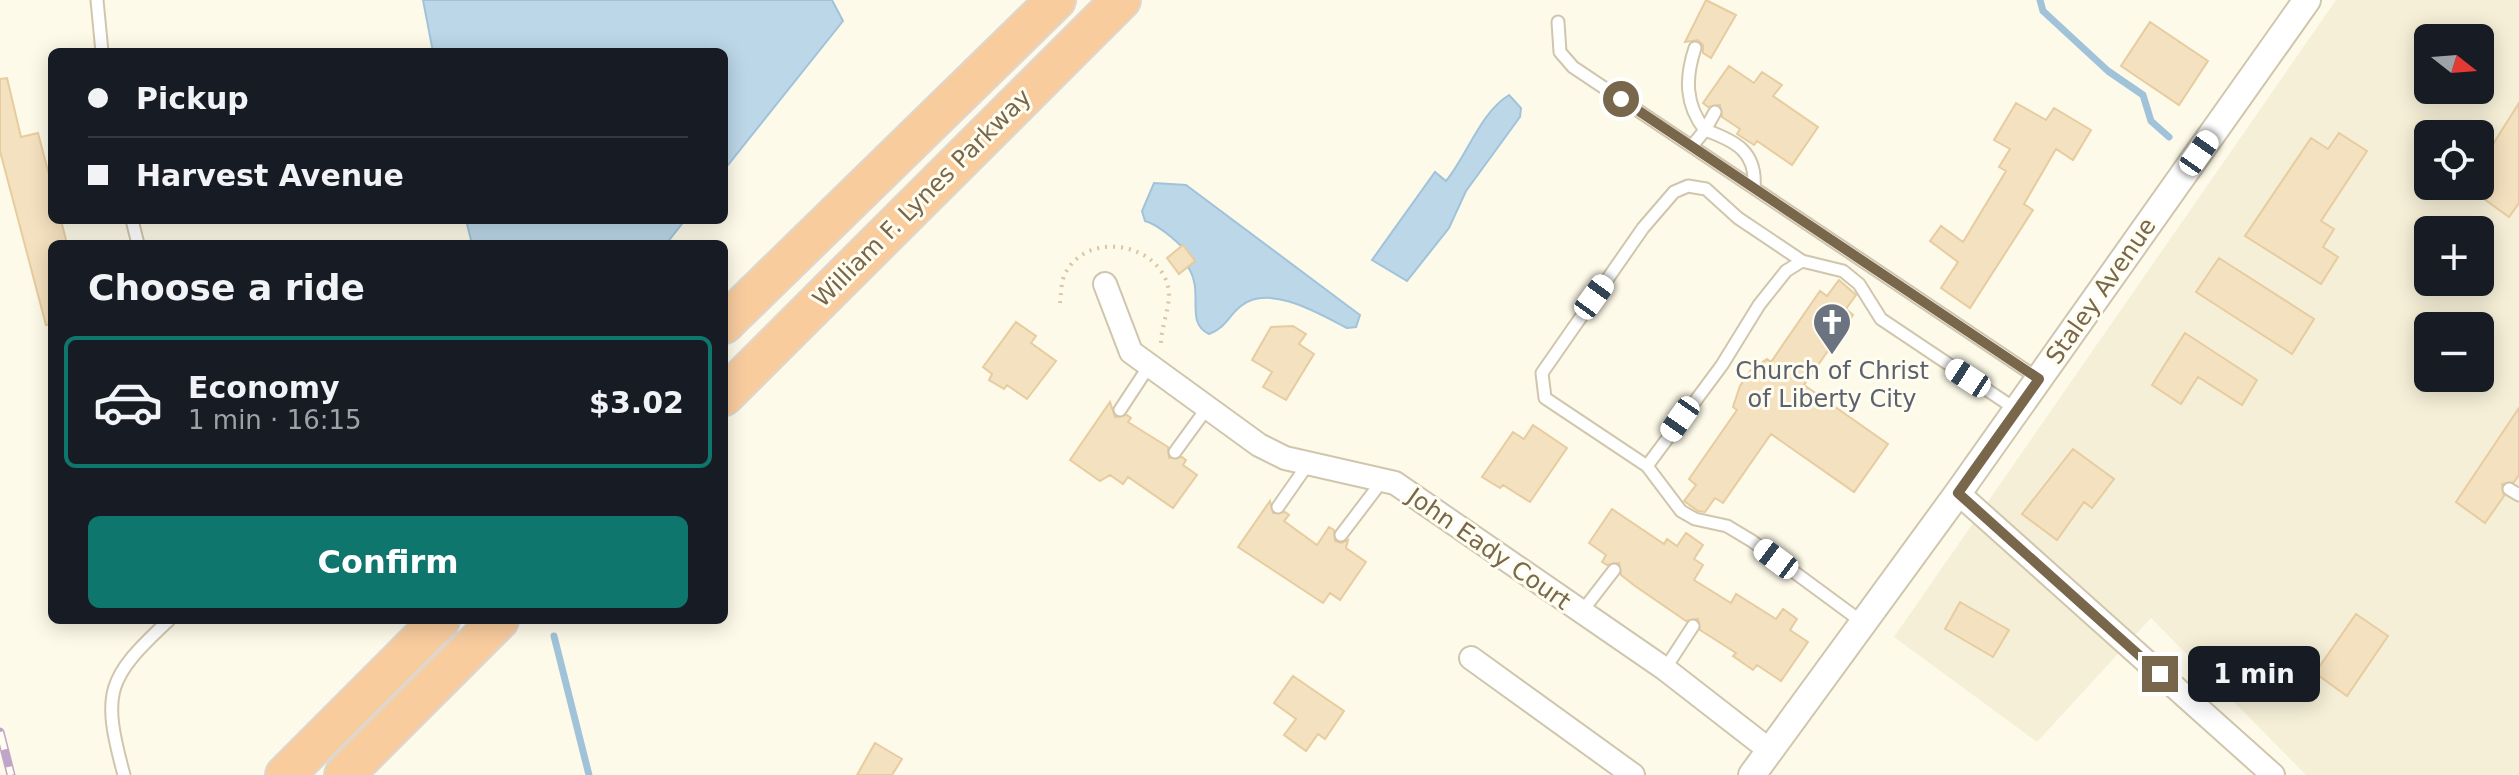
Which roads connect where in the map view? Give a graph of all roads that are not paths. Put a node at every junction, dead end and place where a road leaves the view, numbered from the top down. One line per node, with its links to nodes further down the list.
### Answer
1 (97, 0): 6 (lane)
2 (1056, 0): 14 (highway, William F. Lynes Parkway)
3 (1121, 0): 17 (highway, William F. Lynes Parkway)
4 (2307, 0): 16 (street, Staley Avenue)
5 (1558, 22): 10 (lane)
6 (102, 48)
7 (1695, 48): 9 (lane)
8 (1715, 112): 9 (lane)
9 (1705, 130): 10 (lane); 11 (lane)
10 (1692, 146): 11 (lane)
11 (1754, 188): 16 (lane)
12 (1802, 261): 20 (lane); 23 (lane); 23 (lane)
13 (1105, 284): 15 (street, John Eady Court)
14 (728, 320)
15 (1158, 362): 18 (street, John Eady Court); 19 (lane)
16 (2039, 379): 20 (street, Staley Avenue)
17 (728, 392)
18 (1207, 408): 21 (lane); 22 (street, John Eady Court)
19 (1120, 410)
20 (2017, 410): 25 (street, Staley Avenue)
21 (1175, 452)
22 (1309, 463): 24 (street, John Eady Court); 26 (lane)
23 (1647, 466): 30 (lane)
24 (1383, 480): 27 (lane); 29 (street, John Eady Court)
25 (1958, 493): 30 (street, Staley Avenue); 43 (street)
26 (1278, 507)
27 (1341, 535)
28 (1614, 570): 29 (lane)
29 (1580, 614): 36 (street, John Eady Court)
30 (1862, 622): 37 (street, Staley Avenue)
31 (165, 624): 38 (lane)
32 (436, 624): 39 (highway)
33 (495, 624): 40 (highway)
34 (1693, 626): 36 (lane)
35 (1471, 658): 41 (street)
36 (1665, 669): 37 (street, John Eady Court)
37 (1768, 749): 42 (street, Staley Avenue)
38 (124, 775)
39 (285, 775)
40 (344, 775)
41 (1633, 775)
42 (1752, 775)
43 (2273, 775)

